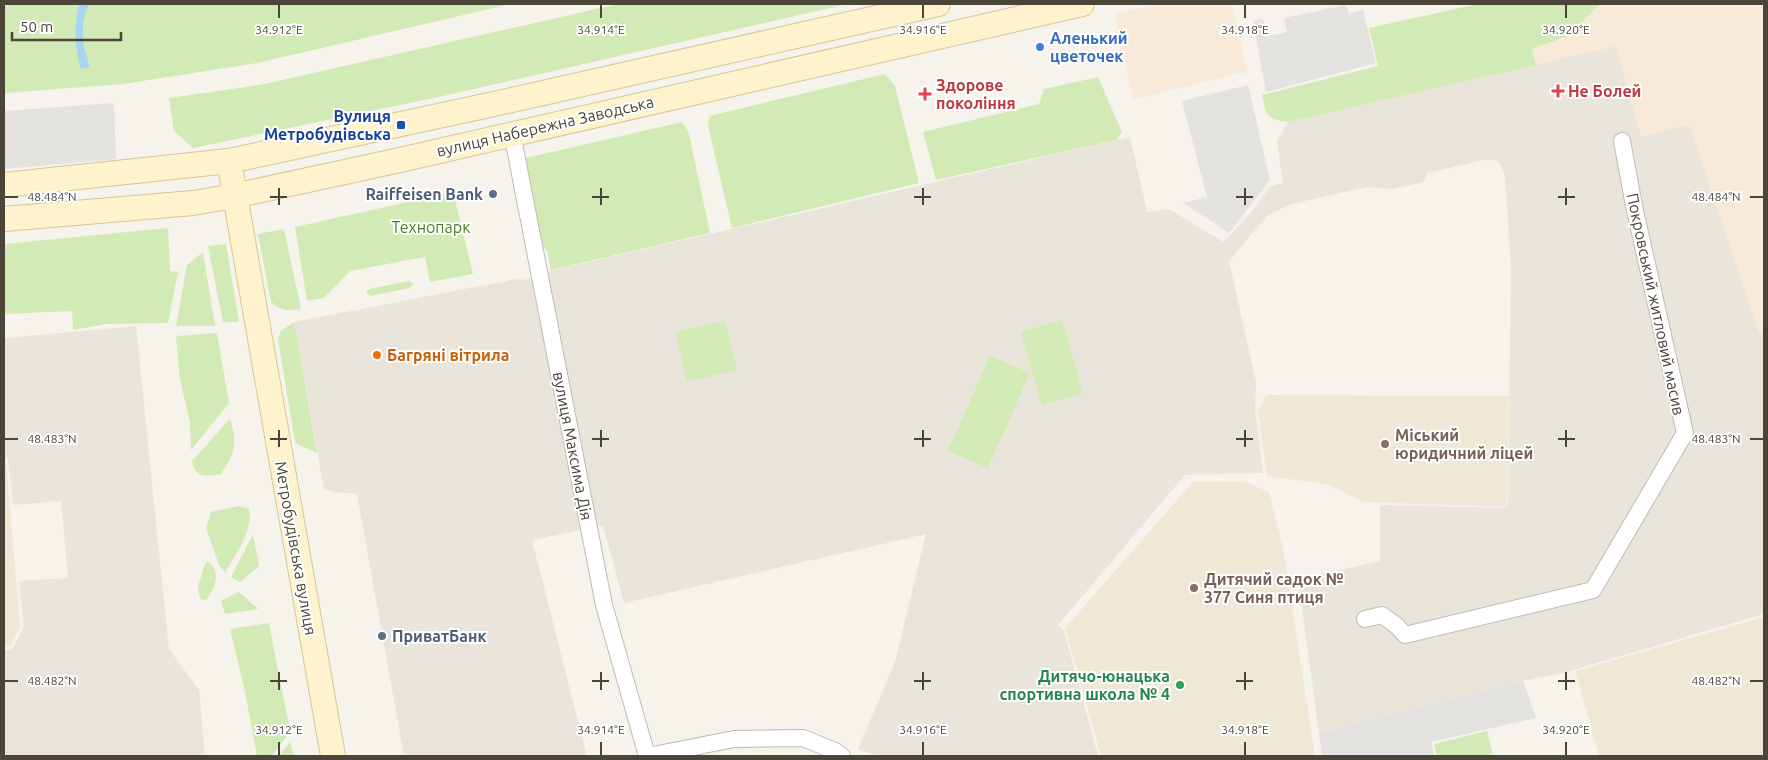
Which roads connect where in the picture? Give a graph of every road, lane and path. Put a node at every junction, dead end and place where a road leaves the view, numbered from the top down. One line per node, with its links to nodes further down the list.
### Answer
1 (938, 4): 5 (main road, вулиця Набережна Заводська)
2 (1082, 4): 3 (main road, вулиця Набережна Заводська)
3 (512, 133): 7 (main road, вулиця Набережна Заводська); 11 (street, вулиця Максима Дія)
4 (1622, 141): 9 (street, Покровський житловий масив)
5 (229, 161): 6 (main road, вулиця Набережна Заводська); 7 (main road, Метробудівська вулиця)
6 (4, 185)
7 (234, 196): 8 (main road, вулиця Набережна Заводська); 10 (main road, Метробудівська вулиця)
8 (4, 219)
9 (1365, 619)
10 (333, 756)
11 (648, 756): 12 (street, вулиця Максима Дія)
12 (842, 756)

